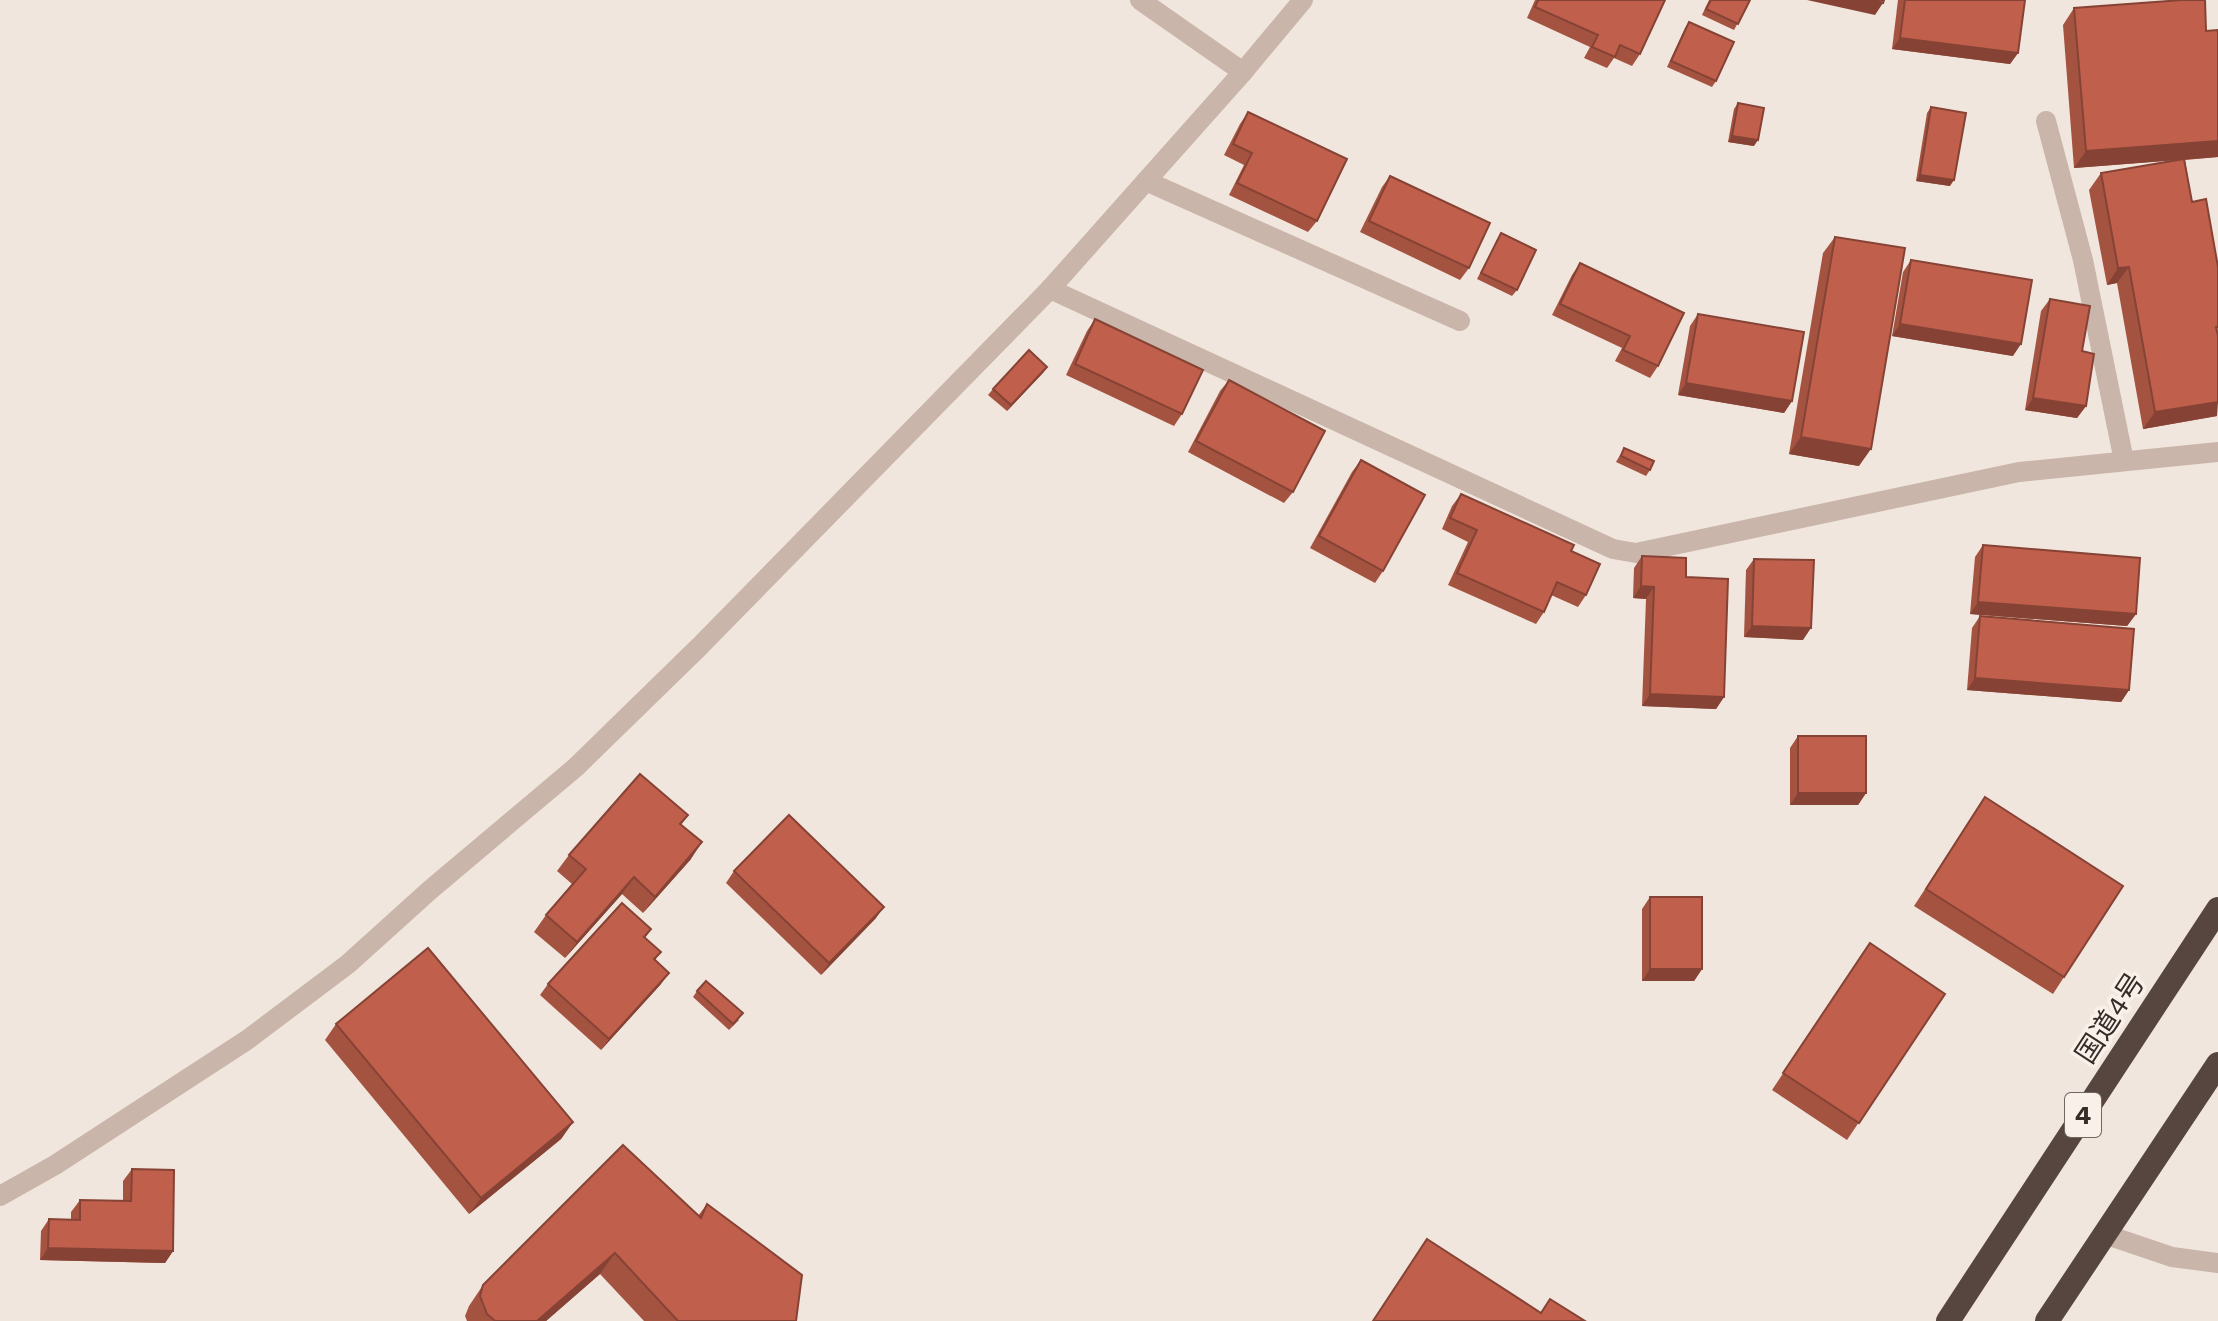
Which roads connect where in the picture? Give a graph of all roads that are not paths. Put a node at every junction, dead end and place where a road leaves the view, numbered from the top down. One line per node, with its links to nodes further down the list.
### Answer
1 (1140, 0): 3 (street)
2 (1303, 0): 3 (street)
3 (1243, 72): 5 (street)
4 (2046, 121): 9 (street)
5 (1146, 181): 6 (street); 7 (street)
6 (1050, 289): 9 (street); 12 (street)
7 (1460, 321)
8 (2218, 452): 9 (street)
9 (2124, 461)
10 (2218, 909): 15 (highway, 国道4号 / 4)
11 (2218, 1064): 13 (highway)
12 (0, 1196)
13 (2104, 1234): 14 (street); 16 (highway)
14 (2218, 1263)
15 (1948, 1321)
16 (2047, 1321)

